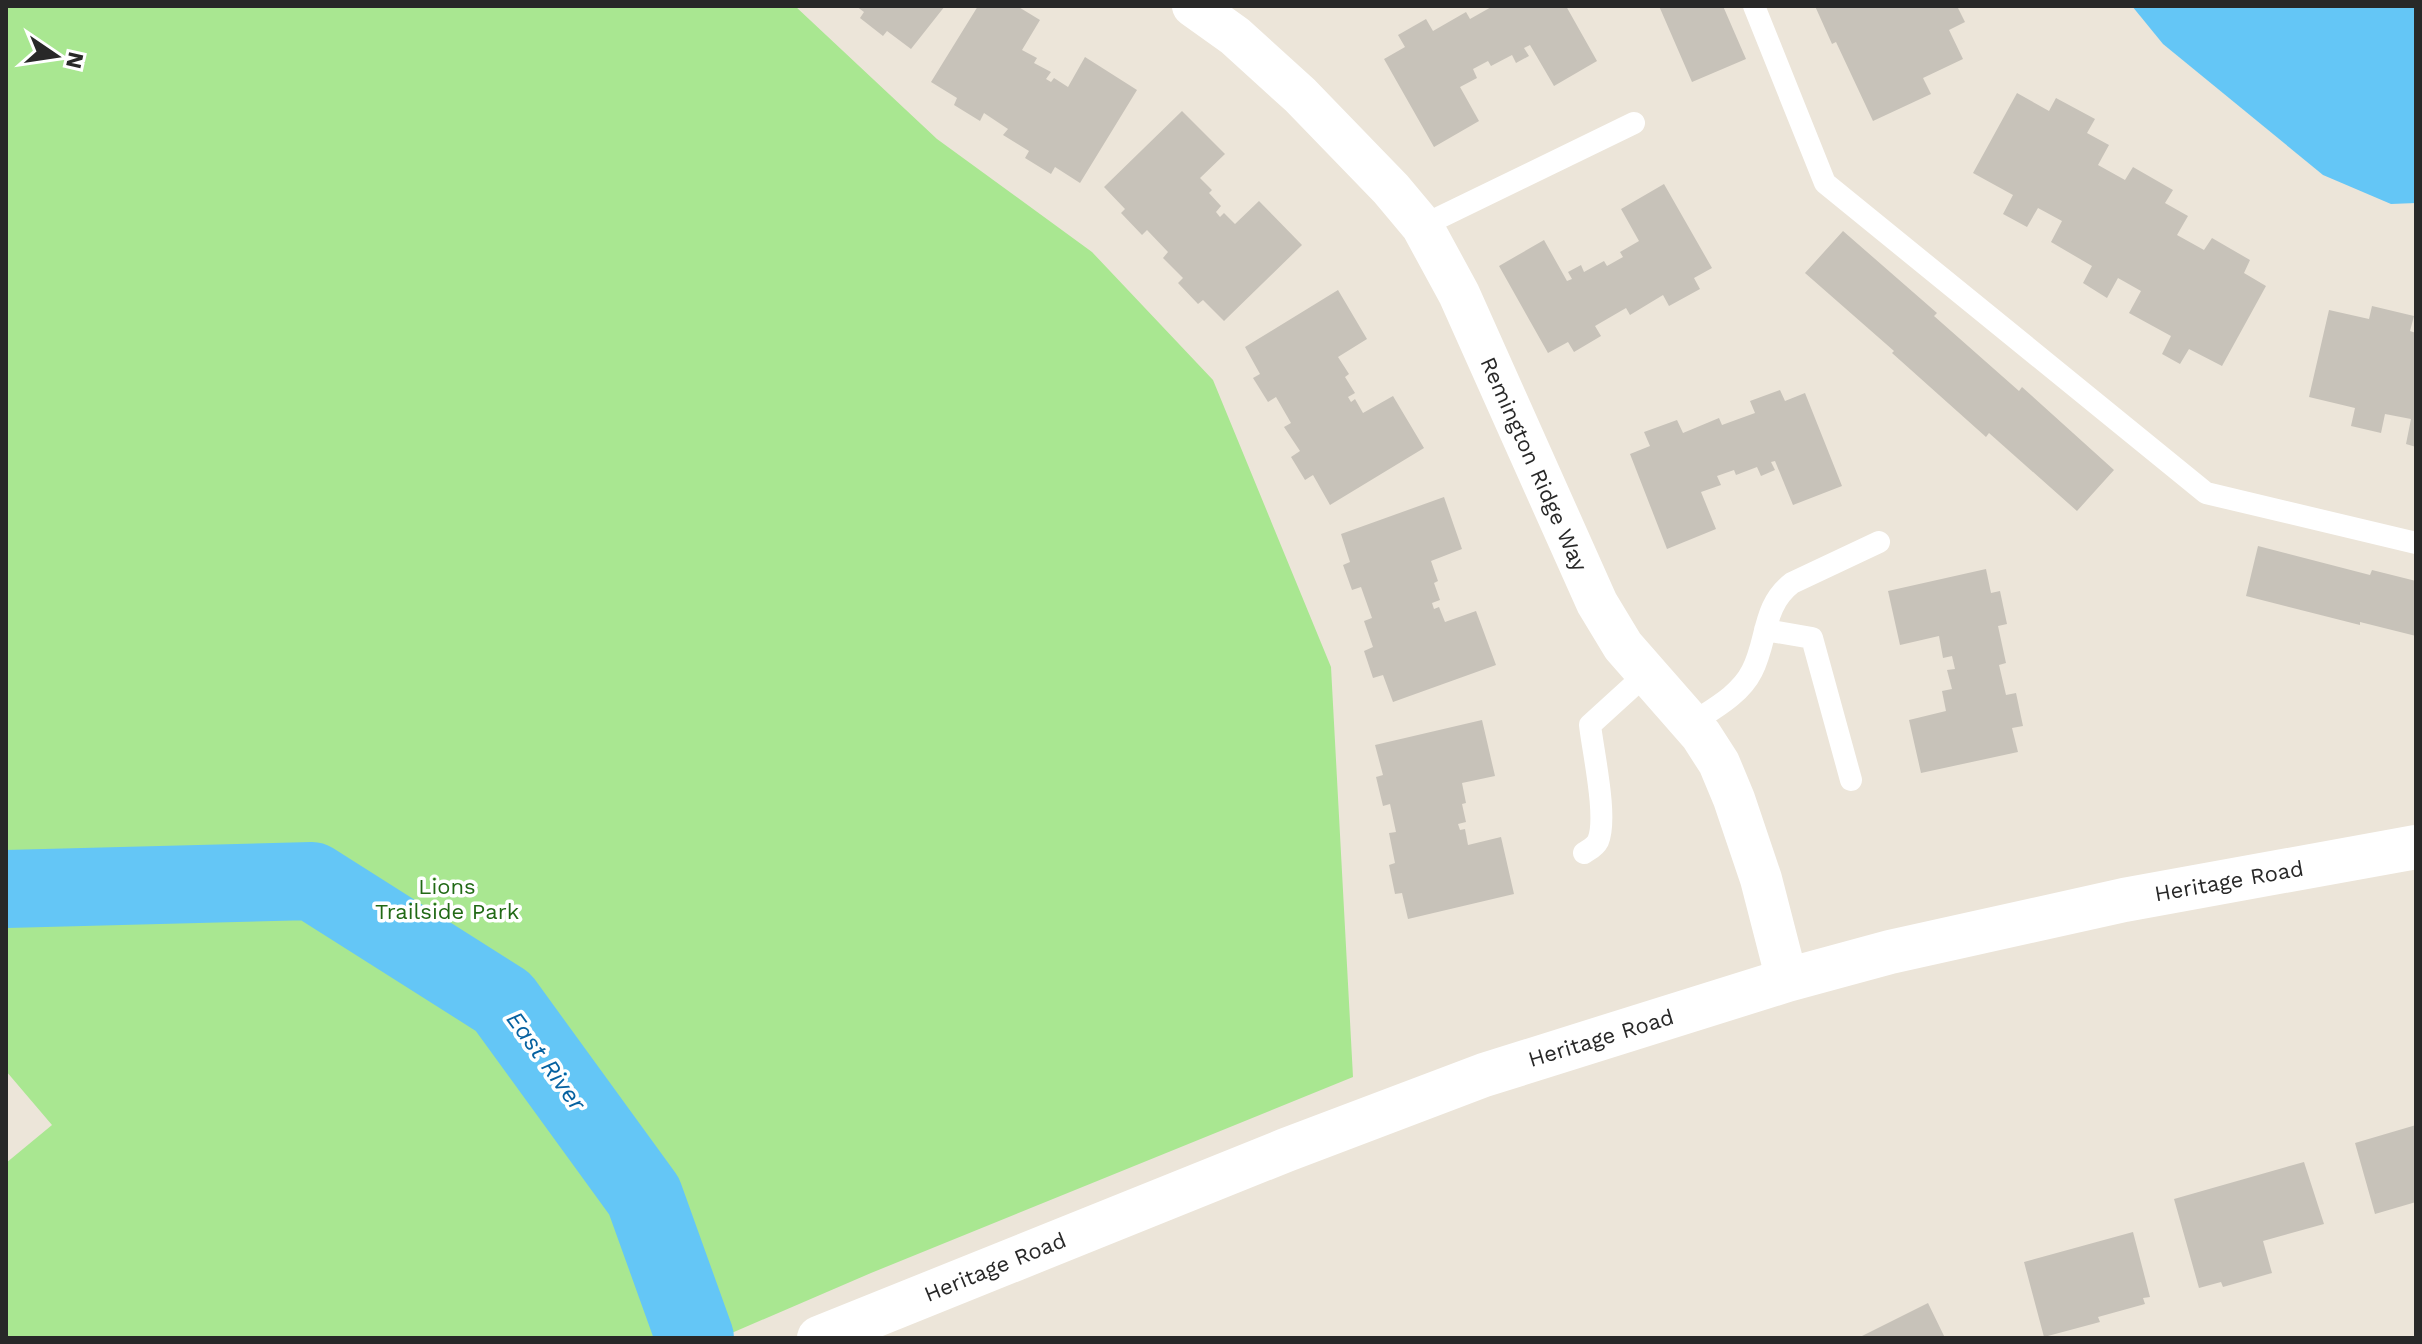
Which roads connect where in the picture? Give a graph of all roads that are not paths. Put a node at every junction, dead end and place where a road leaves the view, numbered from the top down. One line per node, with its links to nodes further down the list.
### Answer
1 (1754, 6): 6 (lane)
2 (1212, 11): 4 (street, Remington Ridge Way)
3 (1634, 123): 4 (lane)
4 (1422, 226): 8 (street, Remington Ridge Way)
5 (1879, 542): 7 (lane)
6 (2416, 543)
7 (1765, 630): 9 (lane); 10 (lane)
8 (1646, 674): 9 (street, Remington Ridge Way); 12 (lane)
9 (1692, 723): 13 (street, Remington Ridge Way)
10 (1851, 780)
11 (2416, 847): 13 (main road, Heritage Road)
12 (1584, 853)
13 (1787, 980): 14 (main road, Heritage Road)
14 (823, 1336)

